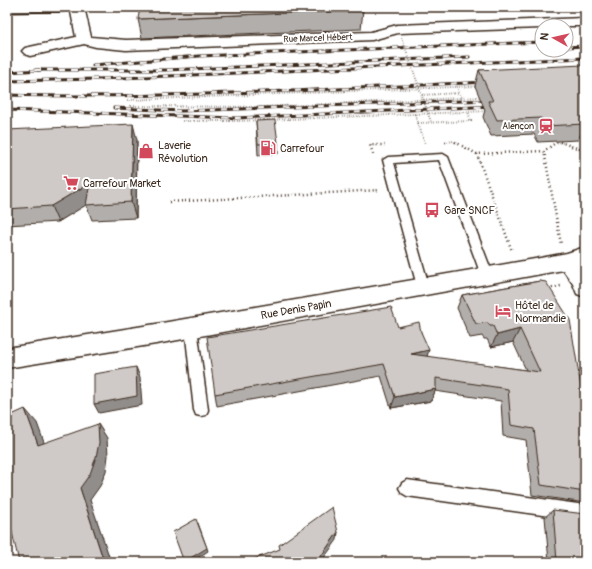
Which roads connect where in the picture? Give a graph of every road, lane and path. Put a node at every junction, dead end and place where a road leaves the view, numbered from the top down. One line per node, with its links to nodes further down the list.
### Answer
1 (63, 7): 3 (street)
2 (77, 7): 6 (street)
3 (7, 8)
4 (585, 22): 6 (street, Rue Marcel Hébert)
5 (402, 38): 11 (path, bridge)
6 (84, 40): 7 (street)
7 (30, 51)
8 (480, 86): 9 (path)
9 (457, 87): 10 (path); 14 (path)
10 (459, 93): 11 (path); 13 (path)
11 (422, 95): 20 (path, bridge)
12 (487, 97): 13 (path)
13 (462, 98): 15 (path)
14 (127, 100)
15 (129, 106)
16 (491, 110): 17 (path)
17 (468, 112): 18 (path); 20 (path)
18 (415, 114): 19 (path); 21 (path)
19 (182, 121)
20 (431, 122): 21 (path)
21 (418, 123): 24 (path)
22 (544, 151): 23 (path); 28 (path); 29 (path)
23 (585, 151)
24 (430, 158): 30 (lane); 31 (lane)
25 (382, 190): 26 (path)
26 (169, 202)
27 (554, 245): 28 (path)
28 (571, 253): 30 (street, Rue Denis Papin); 32 (street)
29 (513, 254)
30 (487, 275): 31 (street, Rue Denis Papin)
31 (424, 286): 33 (street, Rue Denis Papin)
32 (585, 288)
33 (191, 328): 34 (street, Rue Denis Papin); 35 (lane)
34 (7, 358)
35 (201, 410)
36 (408, 488): 37 (lane)
37 (585, 513)

